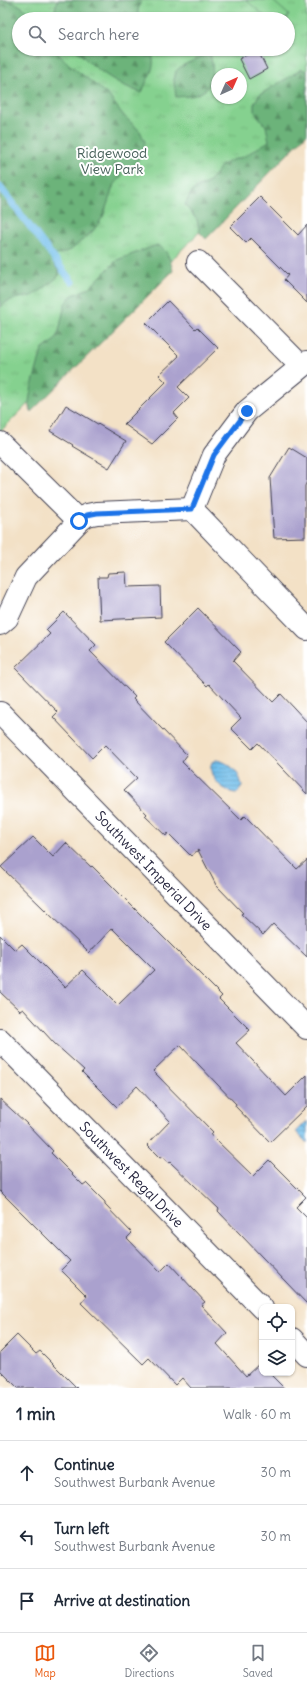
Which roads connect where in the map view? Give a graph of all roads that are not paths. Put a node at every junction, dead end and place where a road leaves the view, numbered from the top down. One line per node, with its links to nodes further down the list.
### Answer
1 (198, 262): 2 (street)
2 (304, 364): 4 (street)
3 (0, 443): 5 (street)
4 (192, 509): 5 (street); 7 (street)
5 (79, 521): 6 (street)
6 (0, 624)
7 (307, 629)
8 (0, 713): 9 (street, Southwest Imperial Drive)
9 (307, 1028)
10 (0, 1040): 11 (street, Southwest Regal Drive)
11 (259, 1305)
12 (293, 1340): 13 (street)
13 (307, 1354)

